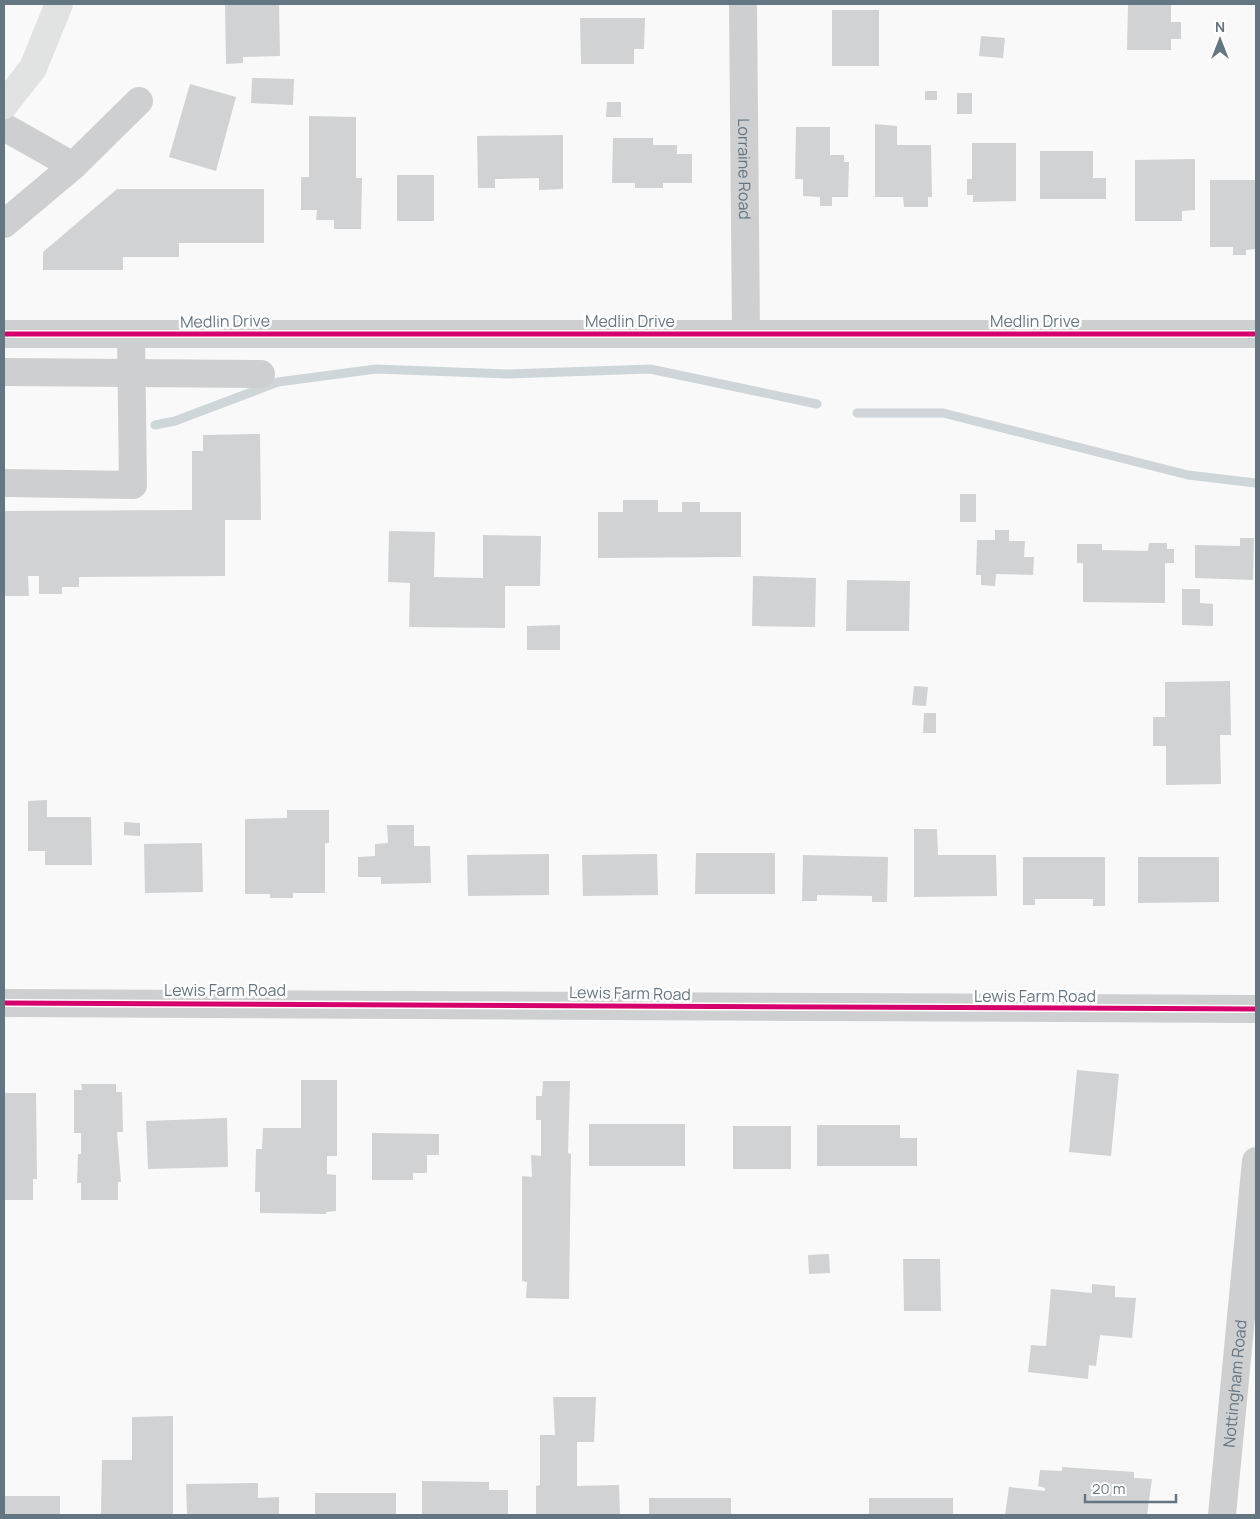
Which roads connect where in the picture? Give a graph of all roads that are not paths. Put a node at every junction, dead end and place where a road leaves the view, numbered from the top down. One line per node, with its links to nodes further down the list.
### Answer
1 (59, 4): 4 (main road)
2 (743, 4): 10 (street, Lorraine Road)
3 (139, 102): 6 (street)
4 (4, 105)
5 (4, 127): 6 (street)
6 (73, 166): 7 (street)
7 (4, 224)
8 (4, 334): 9 (street, Medlin Drive)
9 (131, 334): 10 (street, Medlin Drive); 14 (street)
10 (746, 334): 11 (street, Medlin Drive)
11 (1256, 334)
12 (4, 372): 14 (street)
13 (261, 374): 14 (street)
14 (132, 375): 15 (street)
15 (4, 483)
16 (4, 1003): 17 (street, Lewis Farm Road)
17 (1256, 1009)
18 (1256, 1161): 19 (street, Nottingham Road)
19 (1222, 1515)

